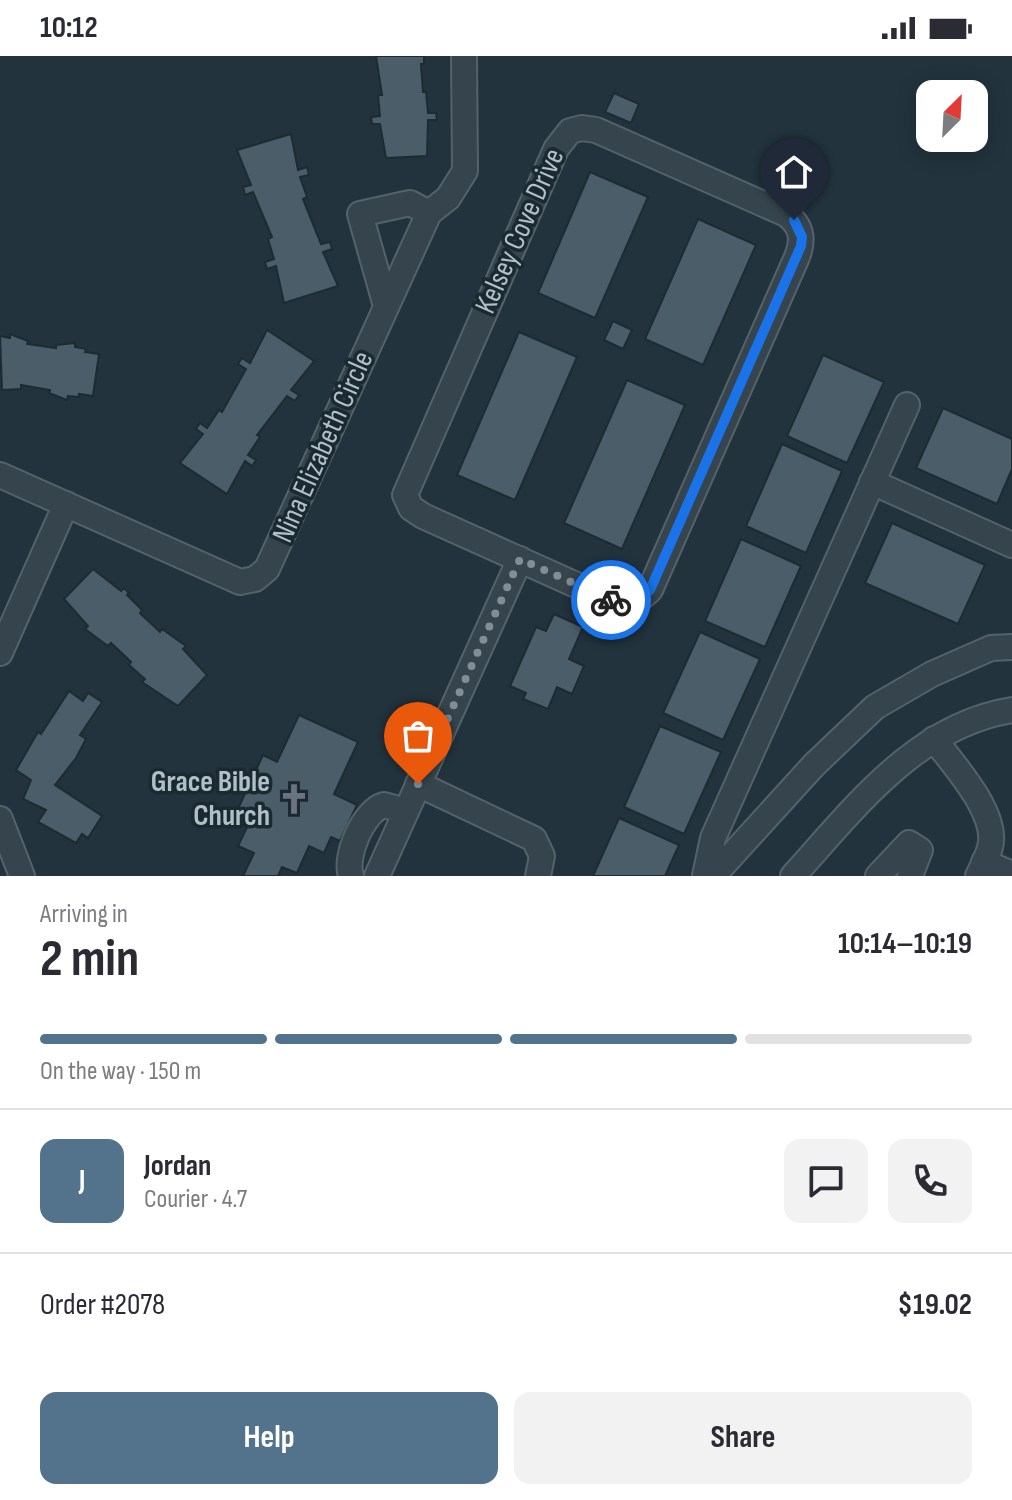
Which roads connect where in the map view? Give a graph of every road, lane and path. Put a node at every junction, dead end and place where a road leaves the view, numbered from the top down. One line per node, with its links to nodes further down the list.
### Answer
1 (464, 56): 2 (street, Nina Elizabeth Circle)
2 (429, 213): 3 (street, Nina Elizabeth Circle); 3 (street)
3 (386, 306): 7 (street, Nina Elizabeth Circle)
4 (907, 405): 6 (street)
5 (0, 475): 7 (street, Nina Elizabeth Circle)
6 (872, 482): 8 (street); 23 (street)
7 (66, 504): 11 (street)
8 (1012, 545)
9 (520, 559): 9 (street, Kelsey Cove Drive); 14 (street)
10 (1012, 647): 24 (street)
11 (0, 653)
12 (1012, 710): 13 (street)
13 (934, 739): 17 (street); 25 (street)
14 (418, 784): 15 (street); 22 (street)
15 (406, 811): 20 (street); 21 (street)
16 (0, 819): 18 (street)
17 (981, 869): 19 (street)
18 (19, 871)
19 (1012, 874)
20 (351, 876)
21 (377, 876)
22 (538, 876)
23 (705, 876)
24 (713, 876)
25 (793, 876)
26 (878, 876): 27 (street)
27 (910, 876)

